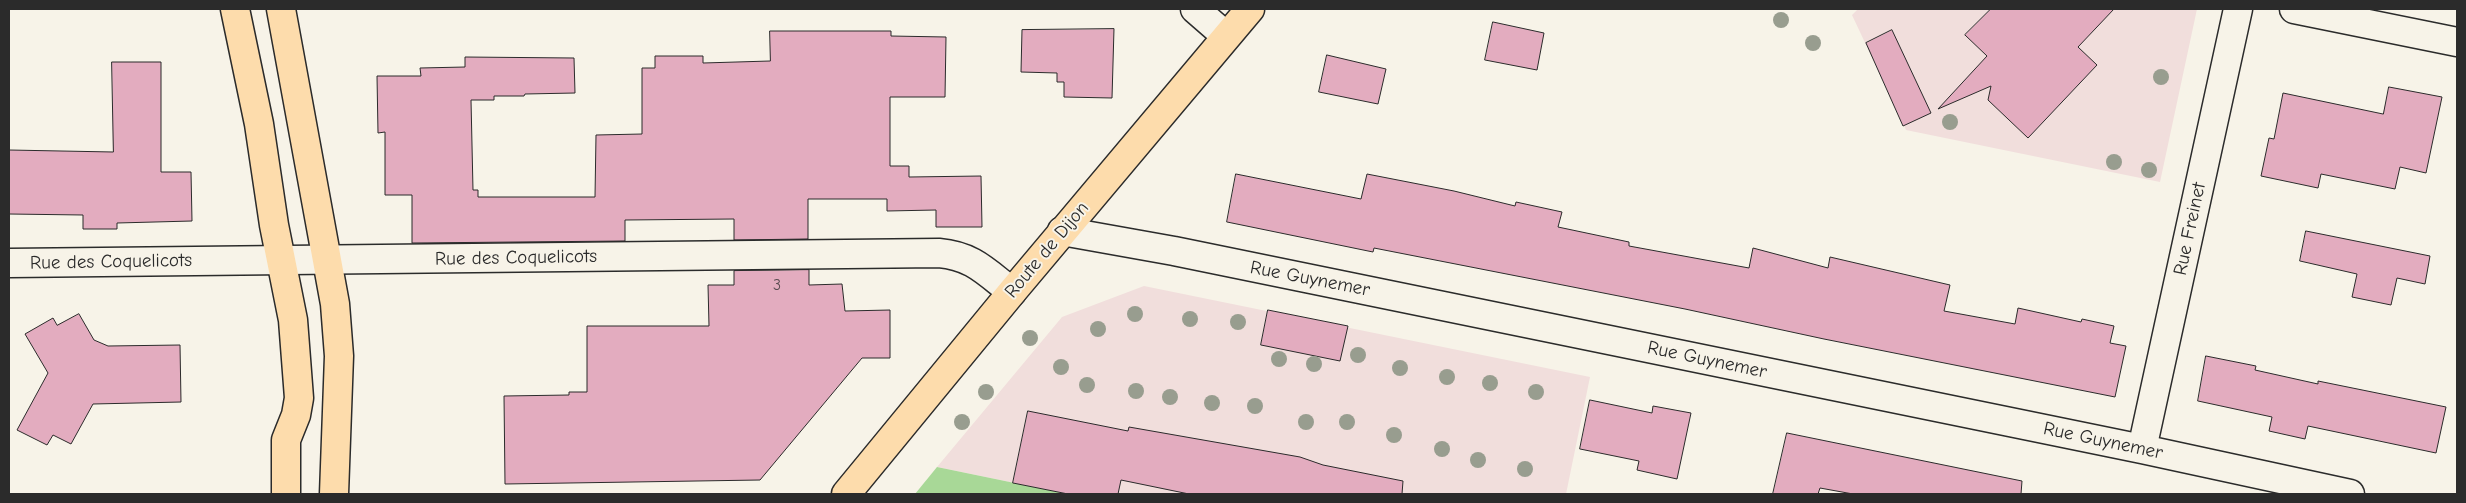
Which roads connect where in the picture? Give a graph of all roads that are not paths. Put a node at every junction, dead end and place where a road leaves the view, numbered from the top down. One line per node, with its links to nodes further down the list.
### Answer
1 (235, 9): 10 (main road)
2 (281, 9): 11 (main road)
3 (1195, 9): 7 (street)
4 (1250, 9): 7 (main road, Route de Dijon)
5 (2238, 9): 14 (street, Rue Freinet)
6 (2294, 9): 8 (street)
7 (1226, 36): 9 (main road, Route de Dijon)
8 (2457, 42)
9 (1062, 231): 13 (main road, Route de Dijon); 14 (street, Rue Guynemer)
10 (281, 260): 11 (street, Rue des Coquelicots); 12 (street, Rue des Coquelicots); 15 (main road)
11 (326, 260): 13 (street, Rue des Coquelicots); 16 (main road)
12 (9, 263)
13 (1012, 292): 17 (main road, Route de Dijon)
14 (2142, 449): 18 (street, Rue Guynemer)
15 (286, 494)
16 (334, 494)
17 (846, 494)
18 (2350, 494)

